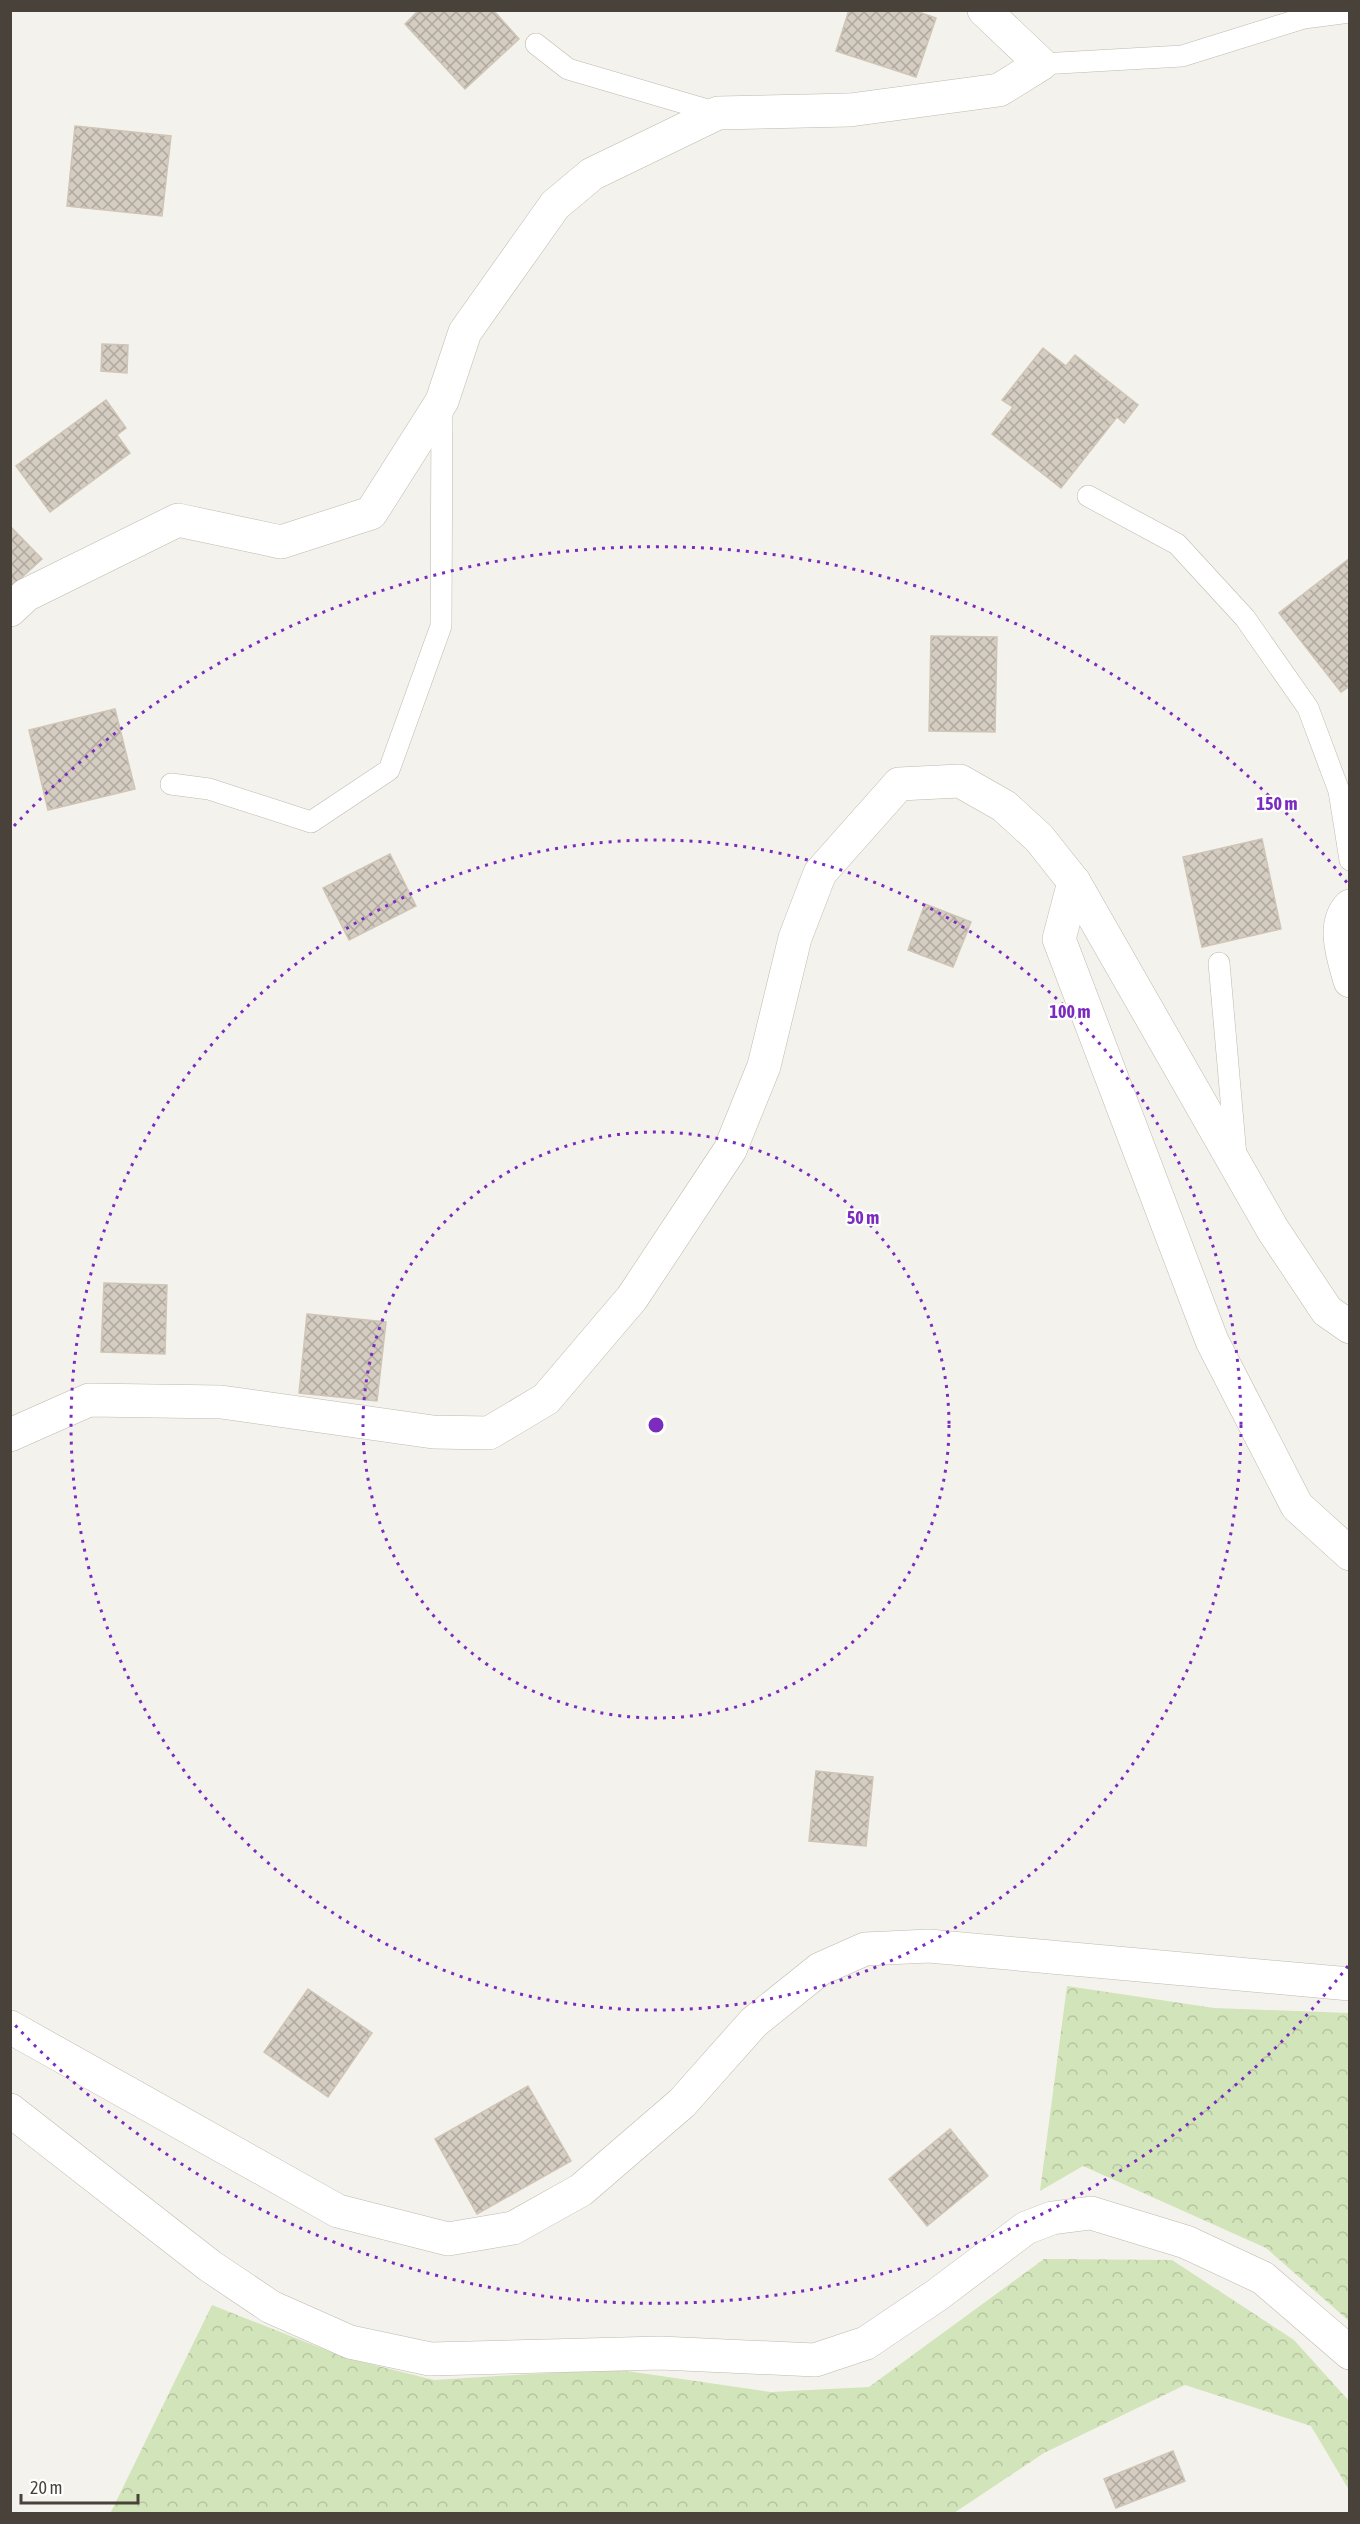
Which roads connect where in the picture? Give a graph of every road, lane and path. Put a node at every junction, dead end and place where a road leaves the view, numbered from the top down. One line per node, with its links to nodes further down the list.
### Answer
1 (984, 10): 4 (street)
2 (1350, 12): 4 (lane)
3 (536, 44): 5 (lane)
4 (1041, 64): 5 (street)
5 (718, 113): 6 (street)
6 (442, 401): 8 (street); 9 (lane)
7 (1088, 496): 10 (lane)
8 (10, 610)
9 (171, 784)
10 (1350, 860)
11 (1074, 882): 15 (street); 17 (street); 18 (street)
12 (1350, 906): 14 (street)
13 (1220, 963): 15 (lane)
14 (1350, 981)
15 (1237, 1166): 16 (street)
16 (1350, 1327)
17 (10, 1435)
18 (1350, 1554)
19 (1350, 1984): 20 (street)
20 (10, 2027)
21 (10, 2110): 22 (street)
22 (1350, 2353)

